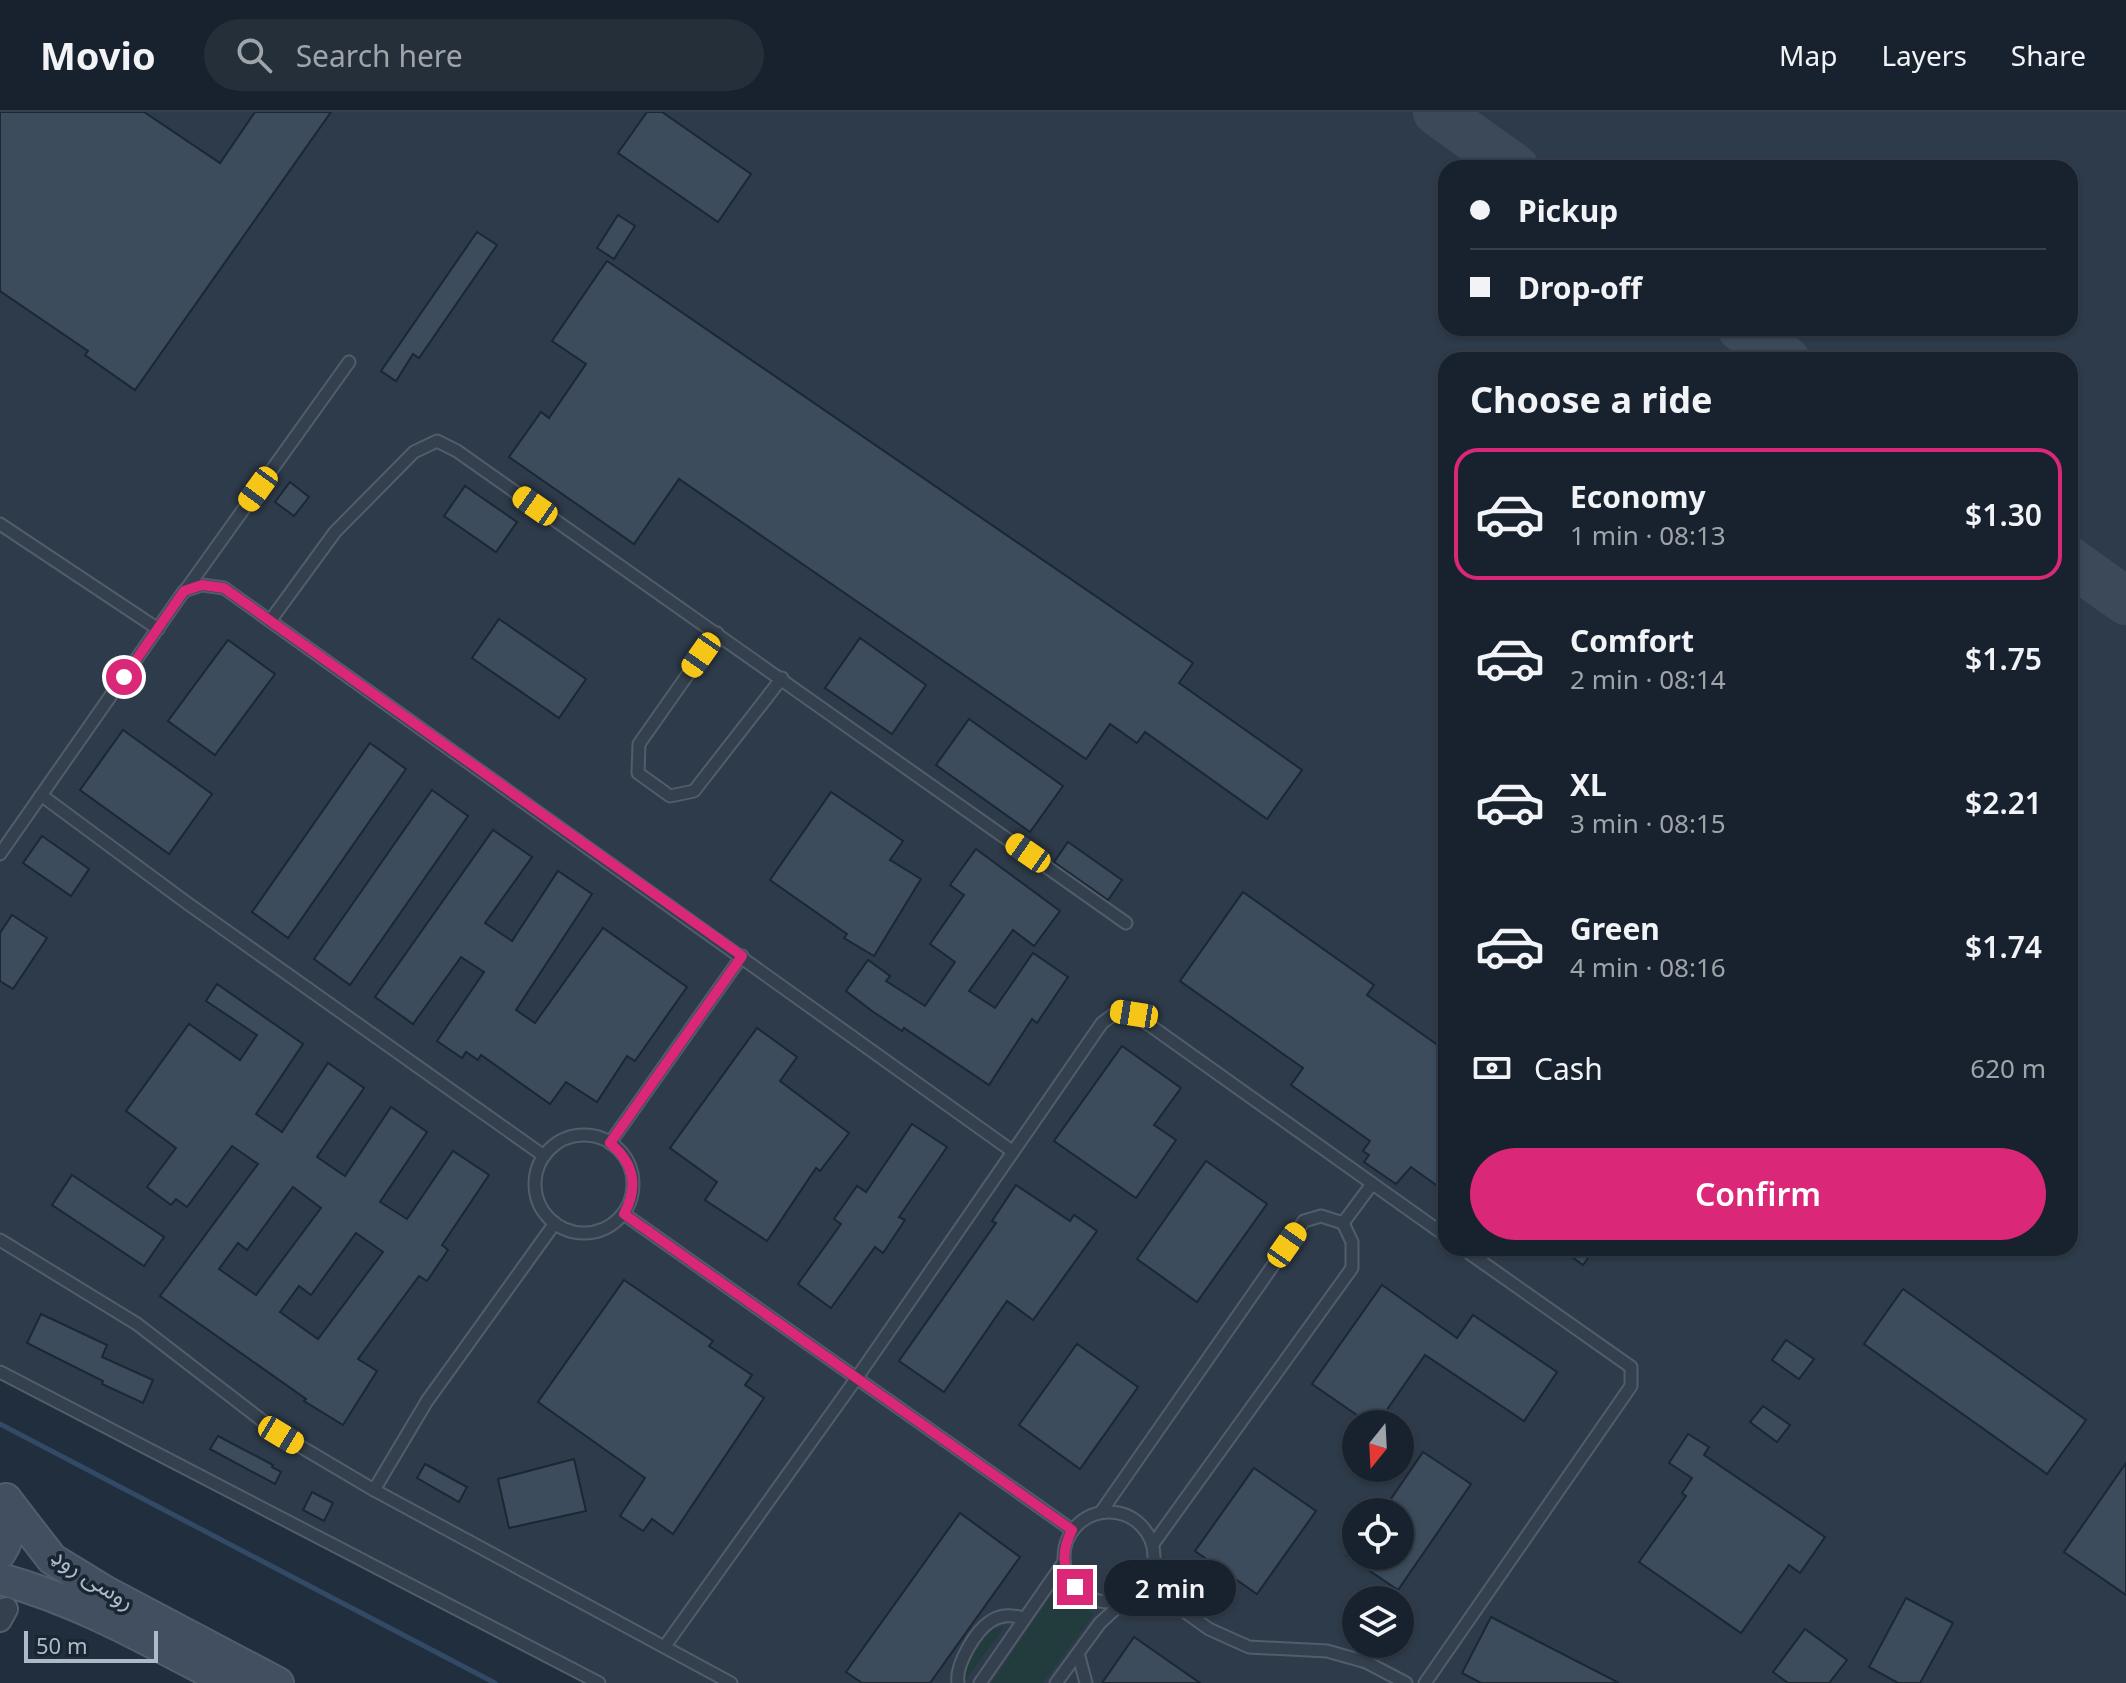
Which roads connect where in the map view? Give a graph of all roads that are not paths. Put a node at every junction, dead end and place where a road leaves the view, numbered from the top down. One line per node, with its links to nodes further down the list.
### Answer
1 (349, 362): 3 (lane)
2 (0, 524): 5 (lane)
3 (184, 591): 4 (lane); 5 (lane)
4 (270, 621): 6 (lane); 11 (lane)
5 (158, 629): 8 (lane)
6 (717, 633): 7 (lane); 7 (lane)
7 (782, 678): 10 (lane)
8 (41, 795): 9 (lane); 14 (lane)
9 (0, 854)
10 (1126, 923)
11 (742, 956): 12 (lane); 13 (lane)
12 (610, 1143): 14 (lane); 16 (lane)
13 (1012, 1151): 15 (lane); 23 (lane)
14 (544, 1156): 17 (lane)
15 (1372, 1184): 18 (lane); 19 (lane)
16 (624, 1214): 17 (lane); 23 (lane)
17 (555, 1223): 24 (lane)
18 (1343, 1223): 26 (lane); 28 (lane)
19 (1438, 1230)
20 (0, 1240): 24 (lane)
21 (1473, 1256): 46 (lane)
22 (0, 1372): 39 (lane)
23 (856, 1379): 27 (lane); 35 (lane)
24 (374, 1490): 35 (lane)
25 (4, 1496): 29 (main road); 38 (main road, روسی روډ)
26 (1101, 1512): 27 (lane); 28 (lane)
27 (1072, 1530): 30 (lane)
28 (1153, 1544): 32 (lane)
29 (0, 1553)
30 (1064, 1562): 33 (lane); 34 (lane)
31 (0, 1579): 37 (main road)
32 (1146, 1584): 33 (lane); 45 (lane)
33 (1124, 1600): 36 (lane)
34 (1023, 1618): 41 (lane); 42 (lane)
35 (665, 1646): 40 (lane)
36 (1078, 1653): 43 (lane); 44 (lane)
37 (230, 1683)
38 (278, 1683)
39 (599, 1683)
40 (731, 1683)
41 (958, 1683)
42 (980, 1683)
43 (1056, 1683)
44 (1086, 1683)
45 (1406, 1683)
46 (1425, 1683)

